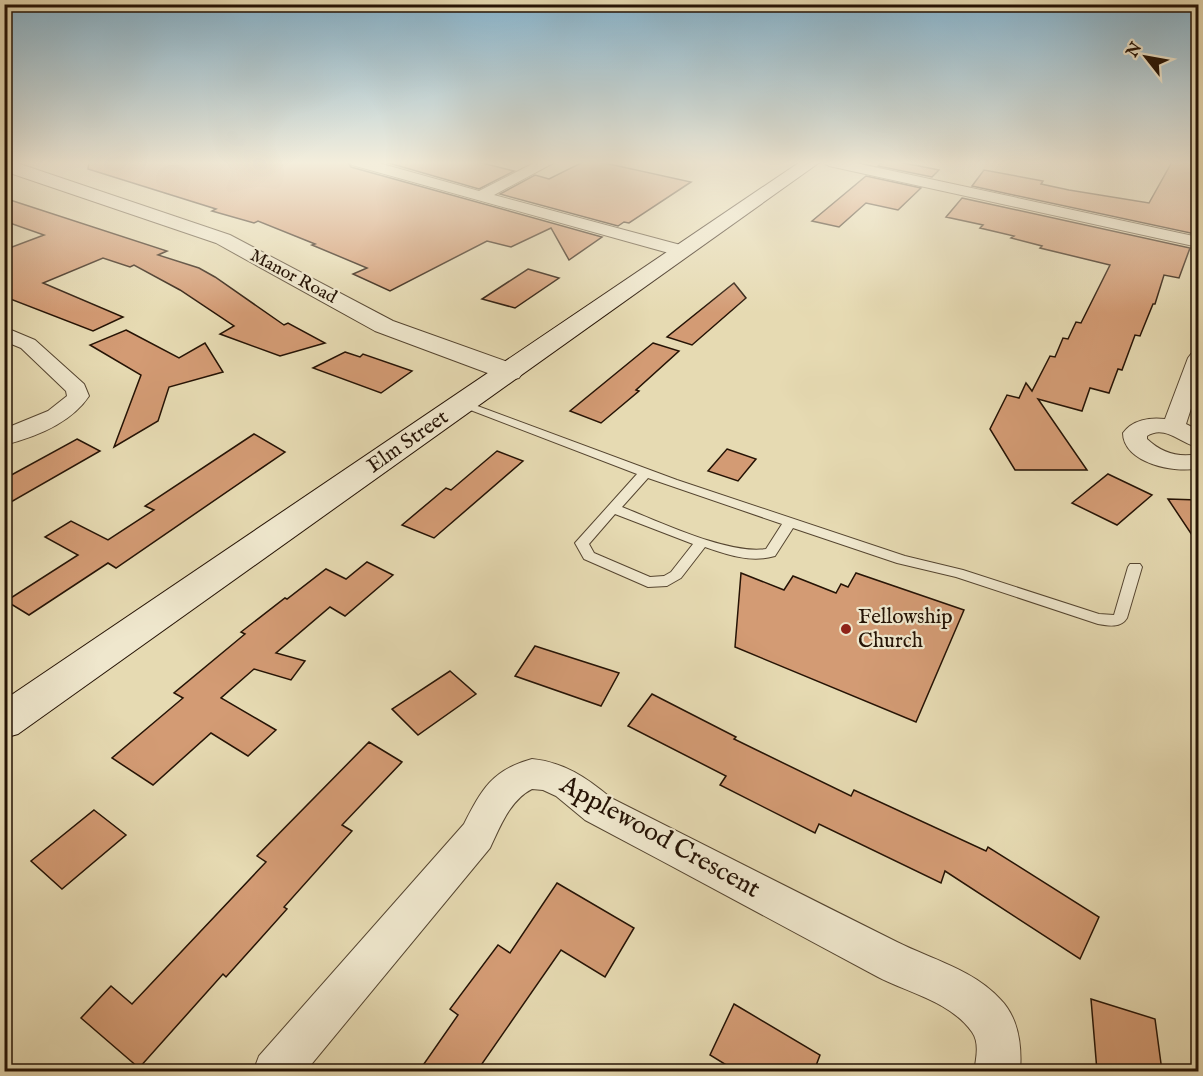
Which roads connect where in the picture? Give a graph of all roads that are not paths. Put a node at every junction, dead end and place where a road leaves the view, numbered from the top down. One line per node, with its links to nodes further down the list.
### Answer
1 (144, 212): 9 (main road, Manor Road)
2 (537, 212): 6 (street)
3 (739, 212): 6 (main road, Elm Street)
4 (1061, 212): 5 (street)
5 (1198, 242)
6 (682, 251): 9 (main road, Elm Street)
7 (4, 333): 12 (street)
8 (1198, 358): 11 (street)
9 (510, 372): 10 (main road, Elm Street)
10 (464, 404): 15 (lane); 20 (main road, Elm Street)
11 (1173, 428): 13 (street); 14 (street)
12 (4, 438)
13 (1198, 440)
14 (1198, 461)
15 (645, 473): 16 (lane); 17 (lane)
16 (612, 508): 18 (lane); 18 (lane)
17 (790, 522): 18 (lane); 19 (lane)
18 (702, 542)
19 (1135, 567)
20 (4, 722)
21 (275, 1071): 22 (street, Applewood Crescent)
22 (997, 1071)

